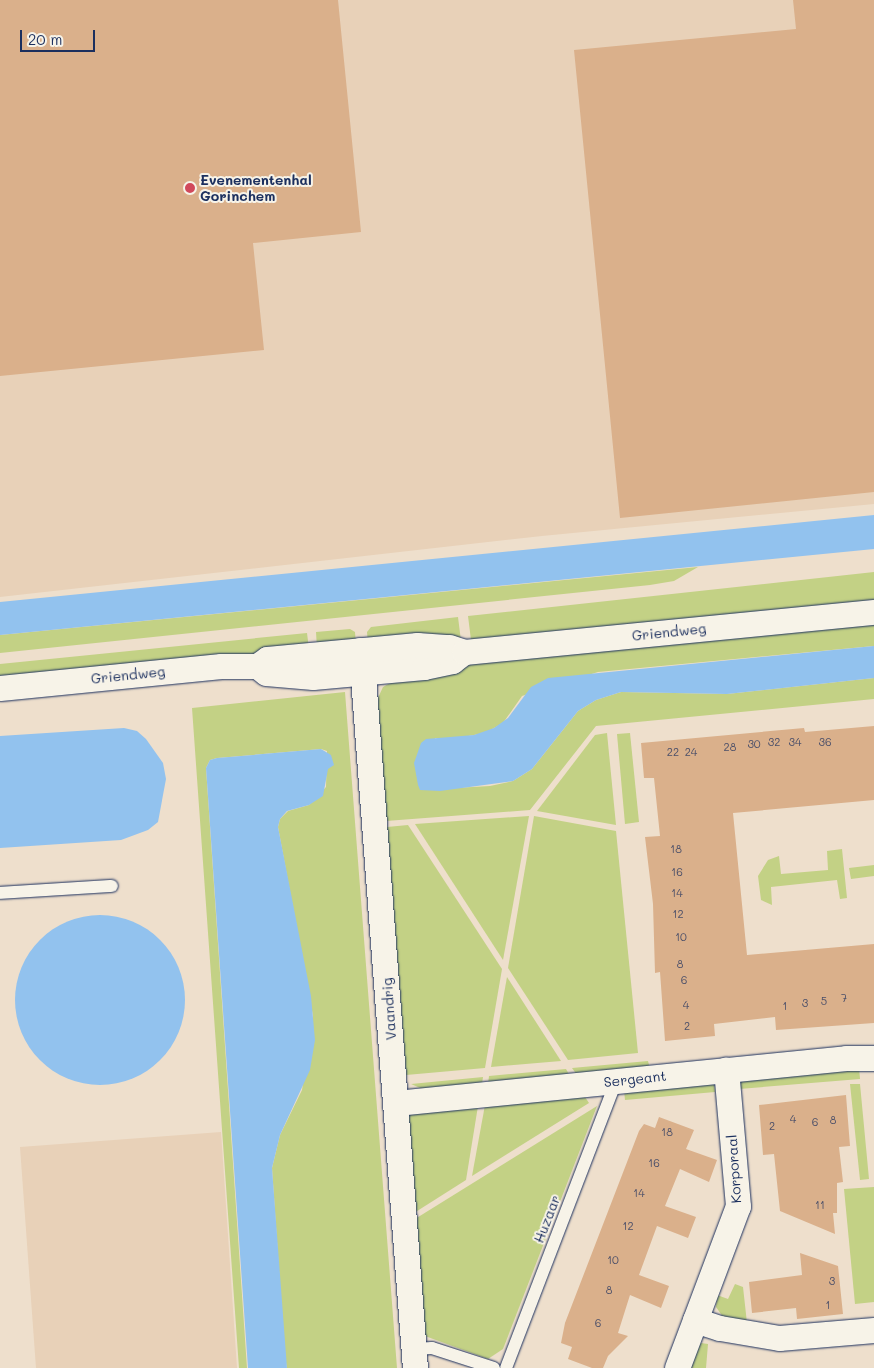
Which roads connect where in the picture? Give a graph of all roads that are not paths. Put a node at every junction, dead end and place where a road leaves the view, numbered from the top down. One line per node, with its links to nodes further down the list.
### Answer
1 (874, 612): 2 (street, Griendweg)
2 (362, 662): 3 (street, Griendweg); 9 (street, Vaandrig)
3 (0, 688)
4 (112, 886): 5 (lane)
5 (0, 893)
6 (874, 1058): 7 (street, Sergeant)
7 (726, 1070): 8 (street, Sergeant); 10 (street, Korporaal)
8 (616, 1081): 9 (street, Sergeant); 14 (lane, Huzaar)
9 (396, 1103): 12 (street, Vaandrig)
10 (695, 1320): 11 (street); 15 (street, Korporaal)
11 (874, 1330)
12 (415, 1359): 13 (lane)
13 (494, 1368)
14 (506, 1368)
15 (677, 1368)

